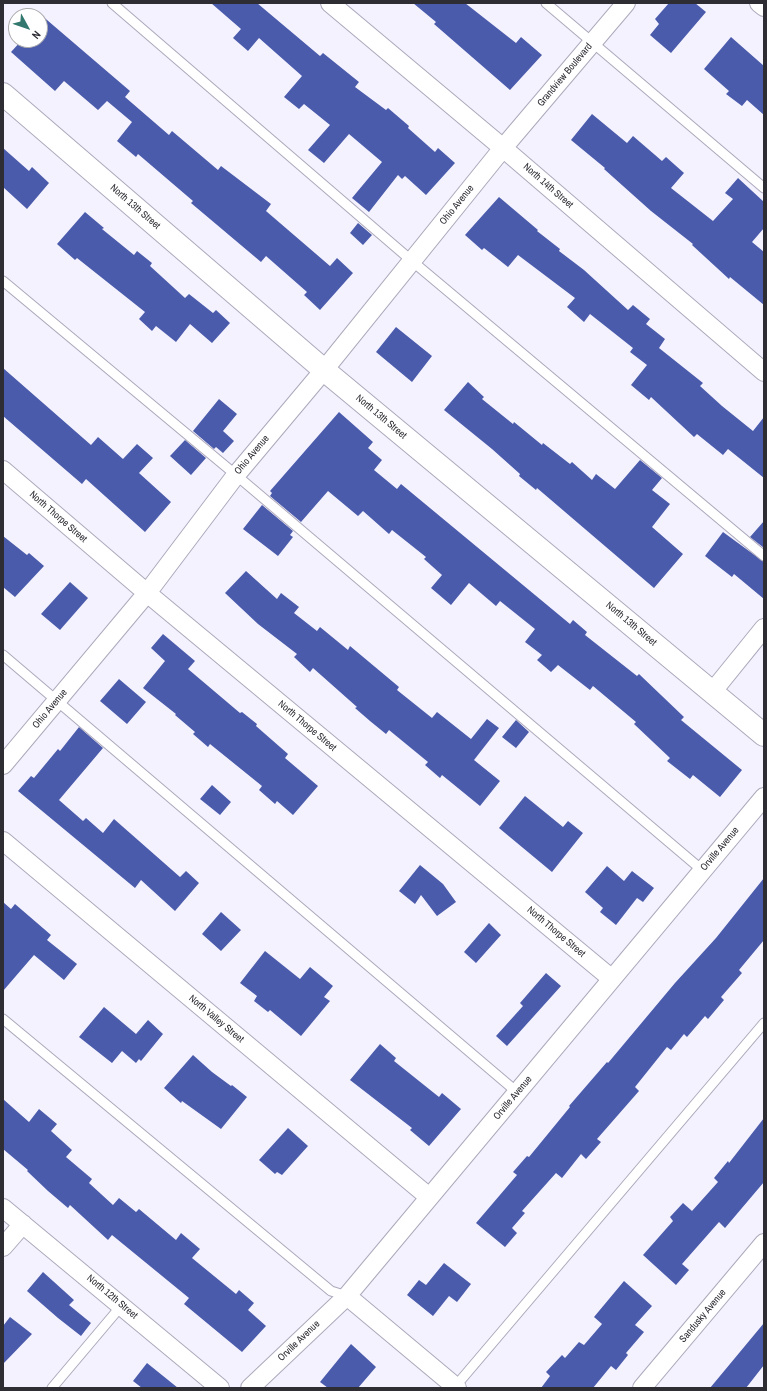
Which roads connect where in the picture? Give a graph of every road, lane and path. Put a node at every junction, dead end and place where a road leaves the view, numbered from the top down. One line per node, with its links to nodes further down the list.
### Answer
1 (112, 3): 11 (lane)
2 (330, 3): 9 (street, North 14th Street)
3 (546, 3): 7 (lane)
4 (626, 3): 7 (street, Grandview Boulevard)
5 (760, 3): 6 (street)
6 (764, 7)
7 (593, 42): 9 (street, Grandview Boulevard); 10 (lane)
8 (3, 94): 13 (street, North 13th Street)
9 (503, 148): 11 (street, Ohio Avenue); 14 (street, North 14th Street)
10 (764, 188)
11 (412, 261): 13 (street, Ohio Avenue); 17 (lane)
12 (3, 281): 16 (lane)
13 (324, 370): 16 (street, Ohio Avenue); 21 (street, North 13th Street)
14 (764, 372)
15 (3, 470): 18 (street, North Thorpe Street)
16 (236, 475): 18 (street, Ohio Avenue); 27 (lane)
17 (764, 556)
18 (147, 593): 22 (street, Ohio Avenue); 28 (street, North Thorpe Street)
19 (764, 628): 21 (street)
20 (3, 655): 22 (lane)
21 (713, 691): 23 (street, North 13th Street)
22 (57, 701): 24 (street, Ohio Avenue); 31 (lane)
23 (764, 735)
24 (3, 765)
25 (764, 797): 27 (street, Orville Avenue)
26 (3, 841): 32 (street, North Valley Street)
27 (702, 870): 28 (street, Orville Avenue)
28 (612, 979): 31 (street, Orville Avenue)
29 (3, 1019): 37 (lane)
30 (764, 1023): 42 (lane)
31 (518, 1093): 32 (street, Orville Avenue)
32 (429, 1197): 37 (street, Orville Avenue)
33 (3, 1208): 34 (street, North 12th Street)
34 (22, 1224): 36 (street); 38 (street, North 12th Street)
35 (764, 1243): 43 (street, Sandusky Avenue)
36 (3, 1247)
37 (347, 1296): 41 (street, Orville Avenue); 42 (street)
38 (122, 1305): 39 (lane); 40 (street, North 12th Street)
39 (52, 1388)
40 (220, 1388)
41 (250, 1388)
42 (455, 1388)
43 (642, 1388)

